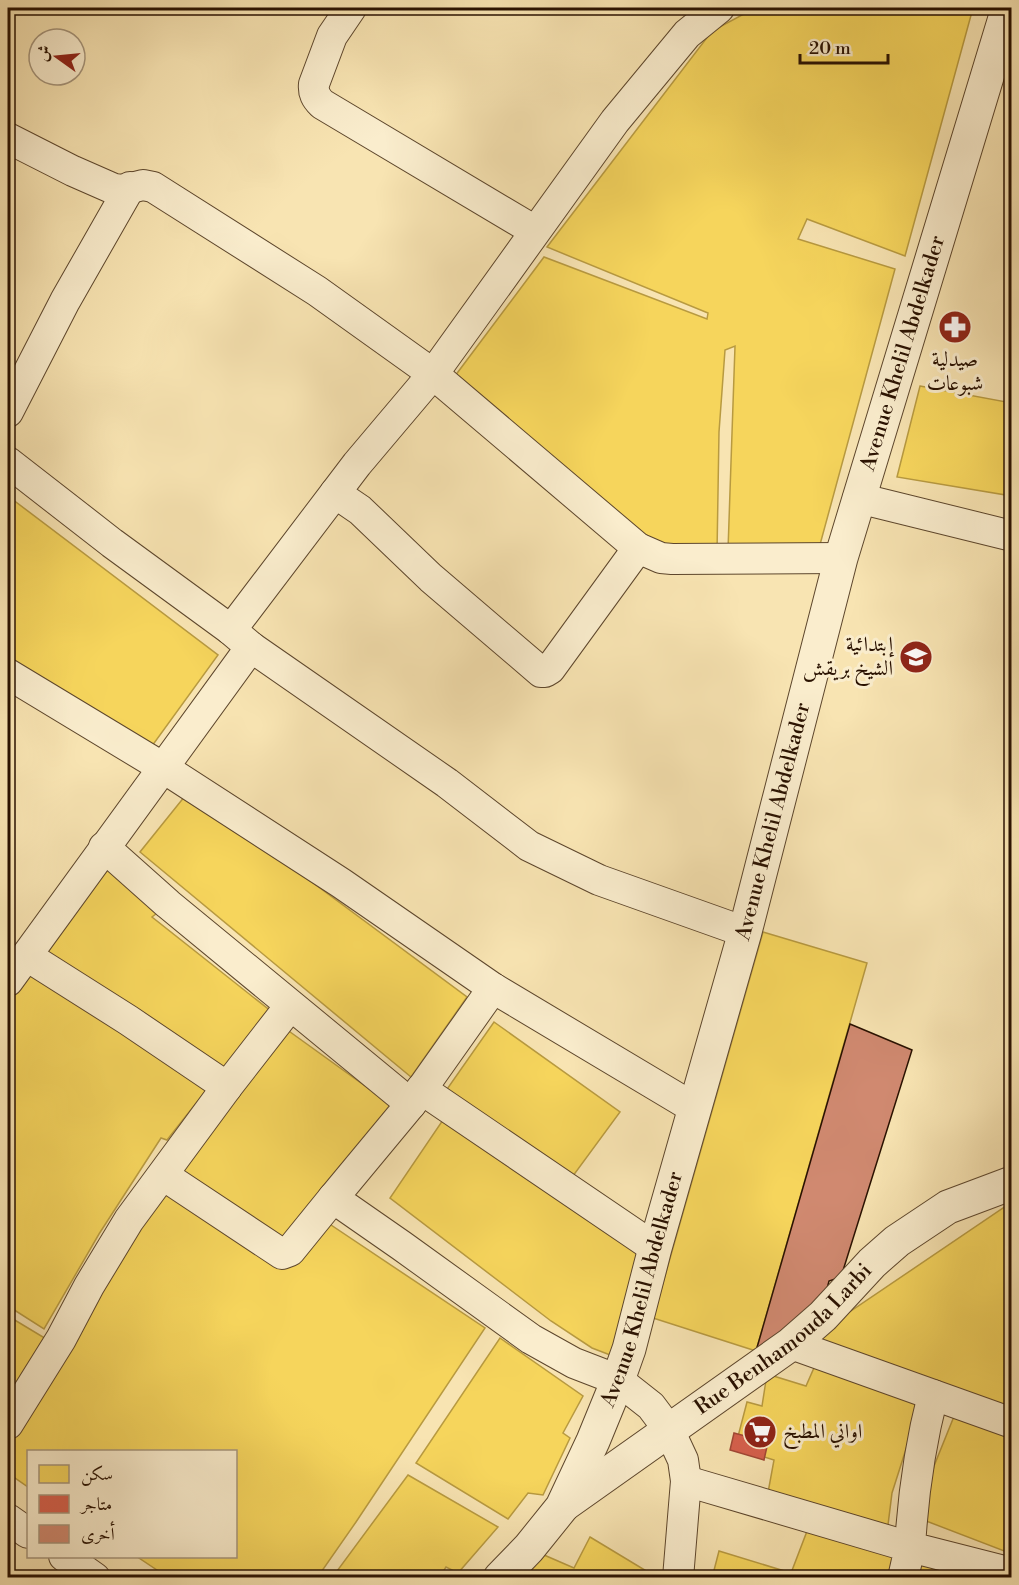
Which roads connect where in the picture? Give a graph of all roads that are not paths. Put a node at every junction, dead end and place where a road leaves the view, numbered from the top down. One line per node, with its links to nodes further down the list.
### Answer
1 (351, 8): 6 (street)
2 (718, 8): 6 (street)
3 (1008, 8): 11 (street, Avenue Khelil Abdelkader)
4 (8, 138): 5 (street)
5 (130, 188): 7 (street); 8 (street)
6 (535, 231): 7 (street)
7 (433, 374): 10 (street); 13 (street)
8 (8, 412)
9 (8, 462): 15 (street)
10 (335, 493): 13 (street); 15 (street)
11 (858, 498): 12 (street); 14 (street, Avenue Khelil Abdelkader)
12 (1011, 536)
13 (638, 548): 14 (street)
14 (841, 558): 19 (street, Avenue Khelil Abdelkader)
15 (241, 639): 17 (street); 19 (street)
16 (8, 674): 17 (street)
17 (162, 767): 18 (street); 22 (street)
18 (104, 847): 20 (street); 23 (street)
19 (745, 932): 26 (street, Avenue Khelil Abdelkader)
20 (27, 956): 21 (street); 24 (street)
21 (8, 981)
22 (493, 988): 25 (street); 26 (street)
23 (290, 1006): 24 (street); 25 (street)
24 (227, 1087): 27 (street)
25 (416, 1096): 29 (street); 30 (street)
26 (694, 1108): 30 (street, Avenue Khelil Abdelkader)
27 (163, 1175): 29 (street); 35 (street)
28 (1011, 1183): 31 (street, Rue Benhamouda Larbi)
29 (333, 1198): 32 (street)
30 (655, 1248): 32 (street, Avenue Khelil Abdelkader)
31 (791, 1344): 33 (street); 36 (street, Rue Benhamouda Larbi)
32 (618, 1380): 36 (street); 38 (street, Avenue Khelil Abdelkader)
33 (933, 1395): 34 (street); 41 (street)
34 (1011, 1423)
35 (8, 1424)
36 (669, 1430): 37 (street); 38 (street, Rue Benhamouda Larbi)
37 (686, 1481): 41 (street); 46 (street)
38 (562, 1507): 45 (street, Avenue Khelil Abdelkader)
39 (8, 1519): 40 (street)
40 (27, 1532)
41 (910, 1547): 43 (street); 47 (street)
42 (65, 1558): 44 (street)
43 (1011, 1572)
44 (95, 1578)
45 (500, 1578)
46 (678, 1578)
47 (903, 1578)

